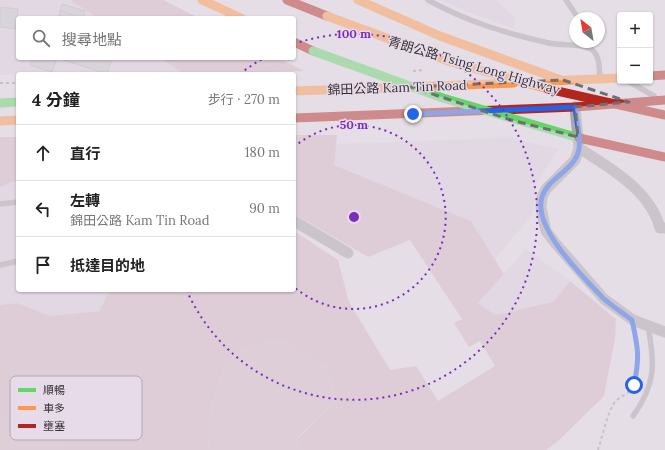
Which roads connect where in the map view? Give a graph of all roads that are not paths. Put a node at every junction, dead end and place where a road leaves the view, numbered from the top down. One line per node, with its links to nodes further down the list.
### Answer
1 (202, 0): 7 (main road)
2 (288, 0): 21 (main road, 青朗公路 Tsing Long Highway, bridge)
3 (358, 0): 21 (main road, bridge)
4 (428, 0): 9 (lane)
5 (566, 0): 6 (lane)
6 (574, 12)
7 (237, 16)
8 (296, 43): 26 (main road, bridge)
9 (569, 45)
10 (591, 48): 13 (lane)
11 (665, 75): 12 (main road)
12 (653, 76)
13 (600, 78): 14 (main road, 錦田公路 Kam Tin Road); 16 (main road, 錦田公路 Kam Tin Road)
14 (617, 78)
15 (634, 84): 17 (lane)
16 (296, 91)
17 (664, 100): 20 (main road, 錦田公路 Kam Tin Road)
18 (16, 102): 19 (main road)
19 (0, 103)
20 (575, 107): 22 (main road, 錦田公路 Kam Tin Road); 25 (street)
21 (665, 115)
22 (296, 118)
23 (16, 120): 24 (main road)
24 (0, 121)
25 (579, 148): 30 (street); 34 (street)
26 (665, 157)
27 (16, 202): 28 (lane)
28 (0, 204)
29 (296, 222): 31 (street)
30 (665, 228)
31 (348, 253)
32 (16, 261): 33 (lane)
33 (0, 265)
34 (648, 326): 35 (street); 36 (lane)
35 (665, 332)
36 (633, 416)

